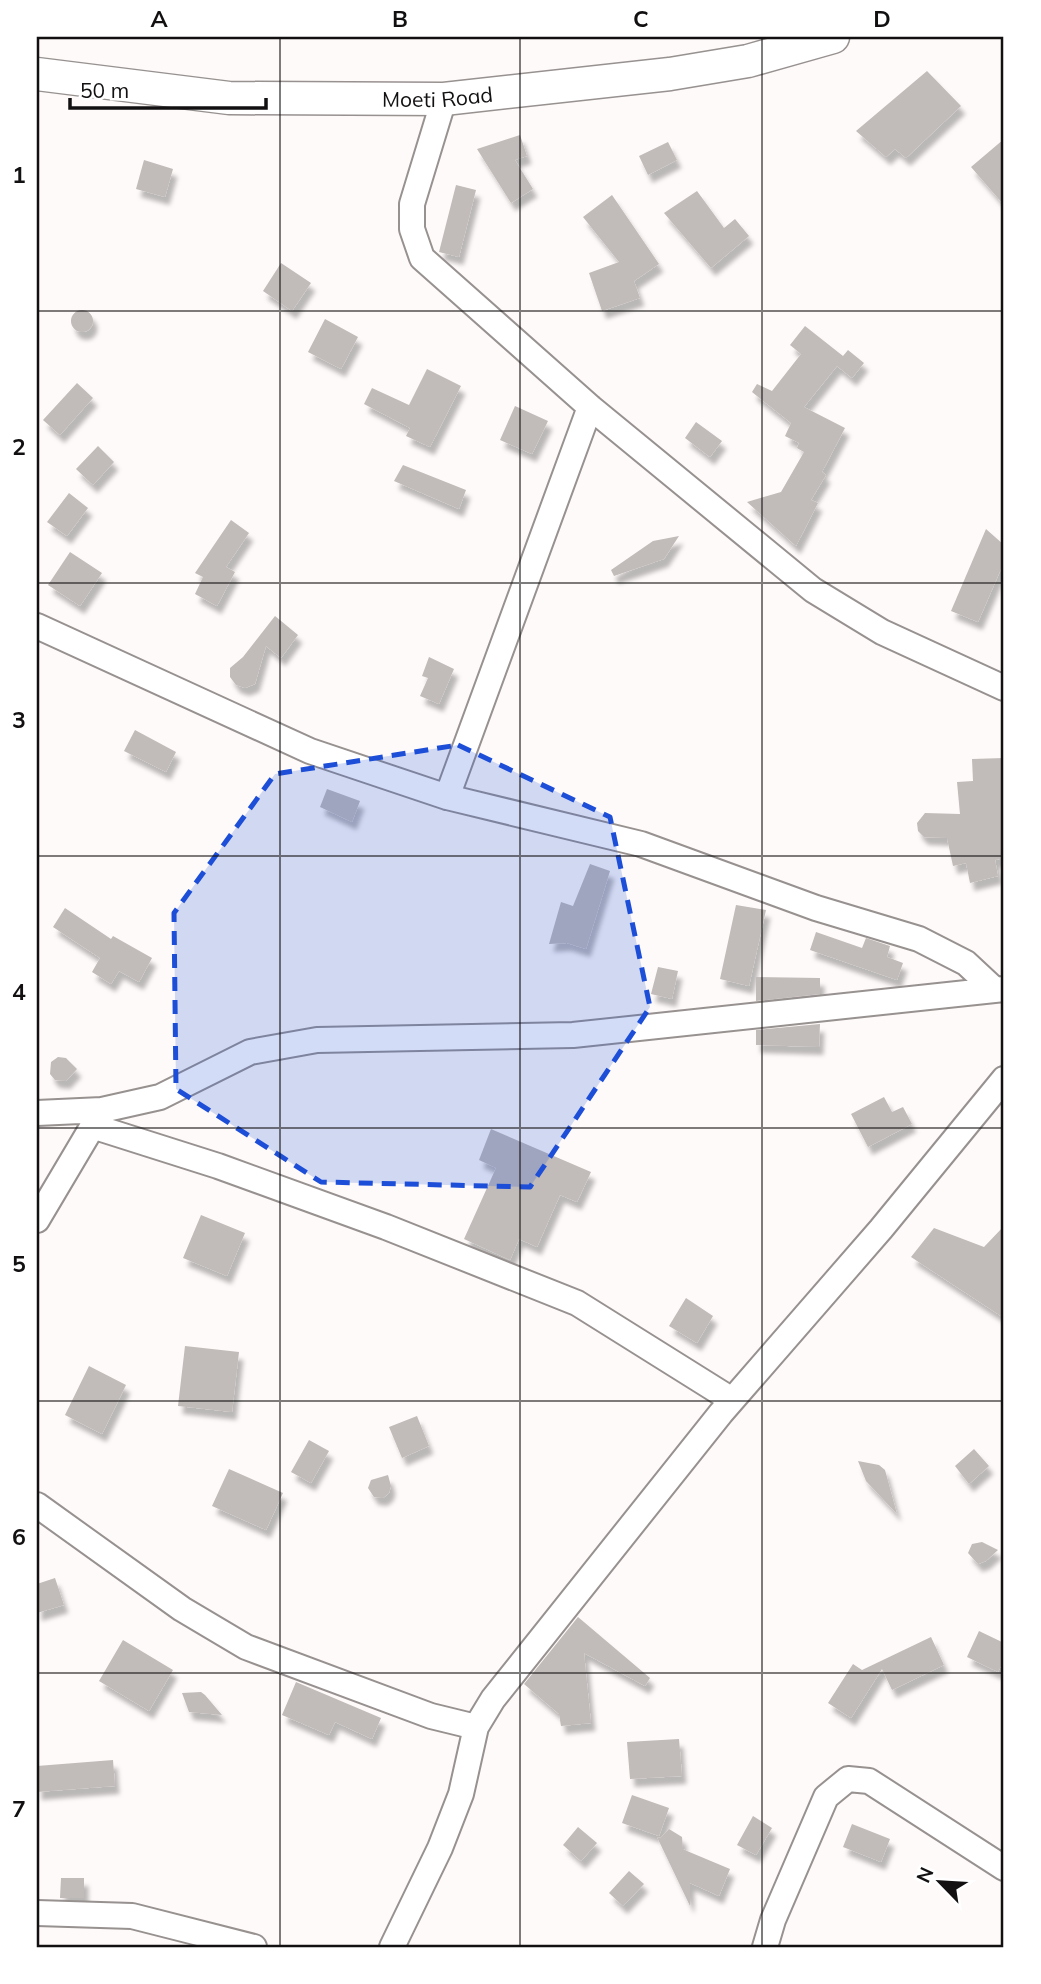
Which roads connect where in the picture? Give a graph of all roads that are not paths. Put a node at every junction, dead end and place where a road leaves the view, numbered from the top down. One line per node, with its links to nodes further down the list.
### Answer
1 (833, 37): 3 (street, Moeti Road)
2 (37, 74): 3 (street, Moeti Road)
3 (444, 99): 4 (street)
4 (590, 407): 6 (street); 7 (street)
5 (37, 626): 7 (street)
6 (1004, 688)
7 (447, 797): 8 (street)
8 (1000, 990): 11 (street)
9 (1004, 1079): 13 (street)
10 (37, 1113): 11 (street)
11 (97, 1118): 12 (street); 13 (street)
12 (37, 1220)
13 (732, 1400): 15 (street)
14 (37, 1505): 15 (street)
15 (476, 1727): 19 (street)
16 (1004, 1868): 20 (street)
17 (37, 1913): 18 (street)
18 (254, 1947)
19 (392, 1947)
20 (765, 1947)

